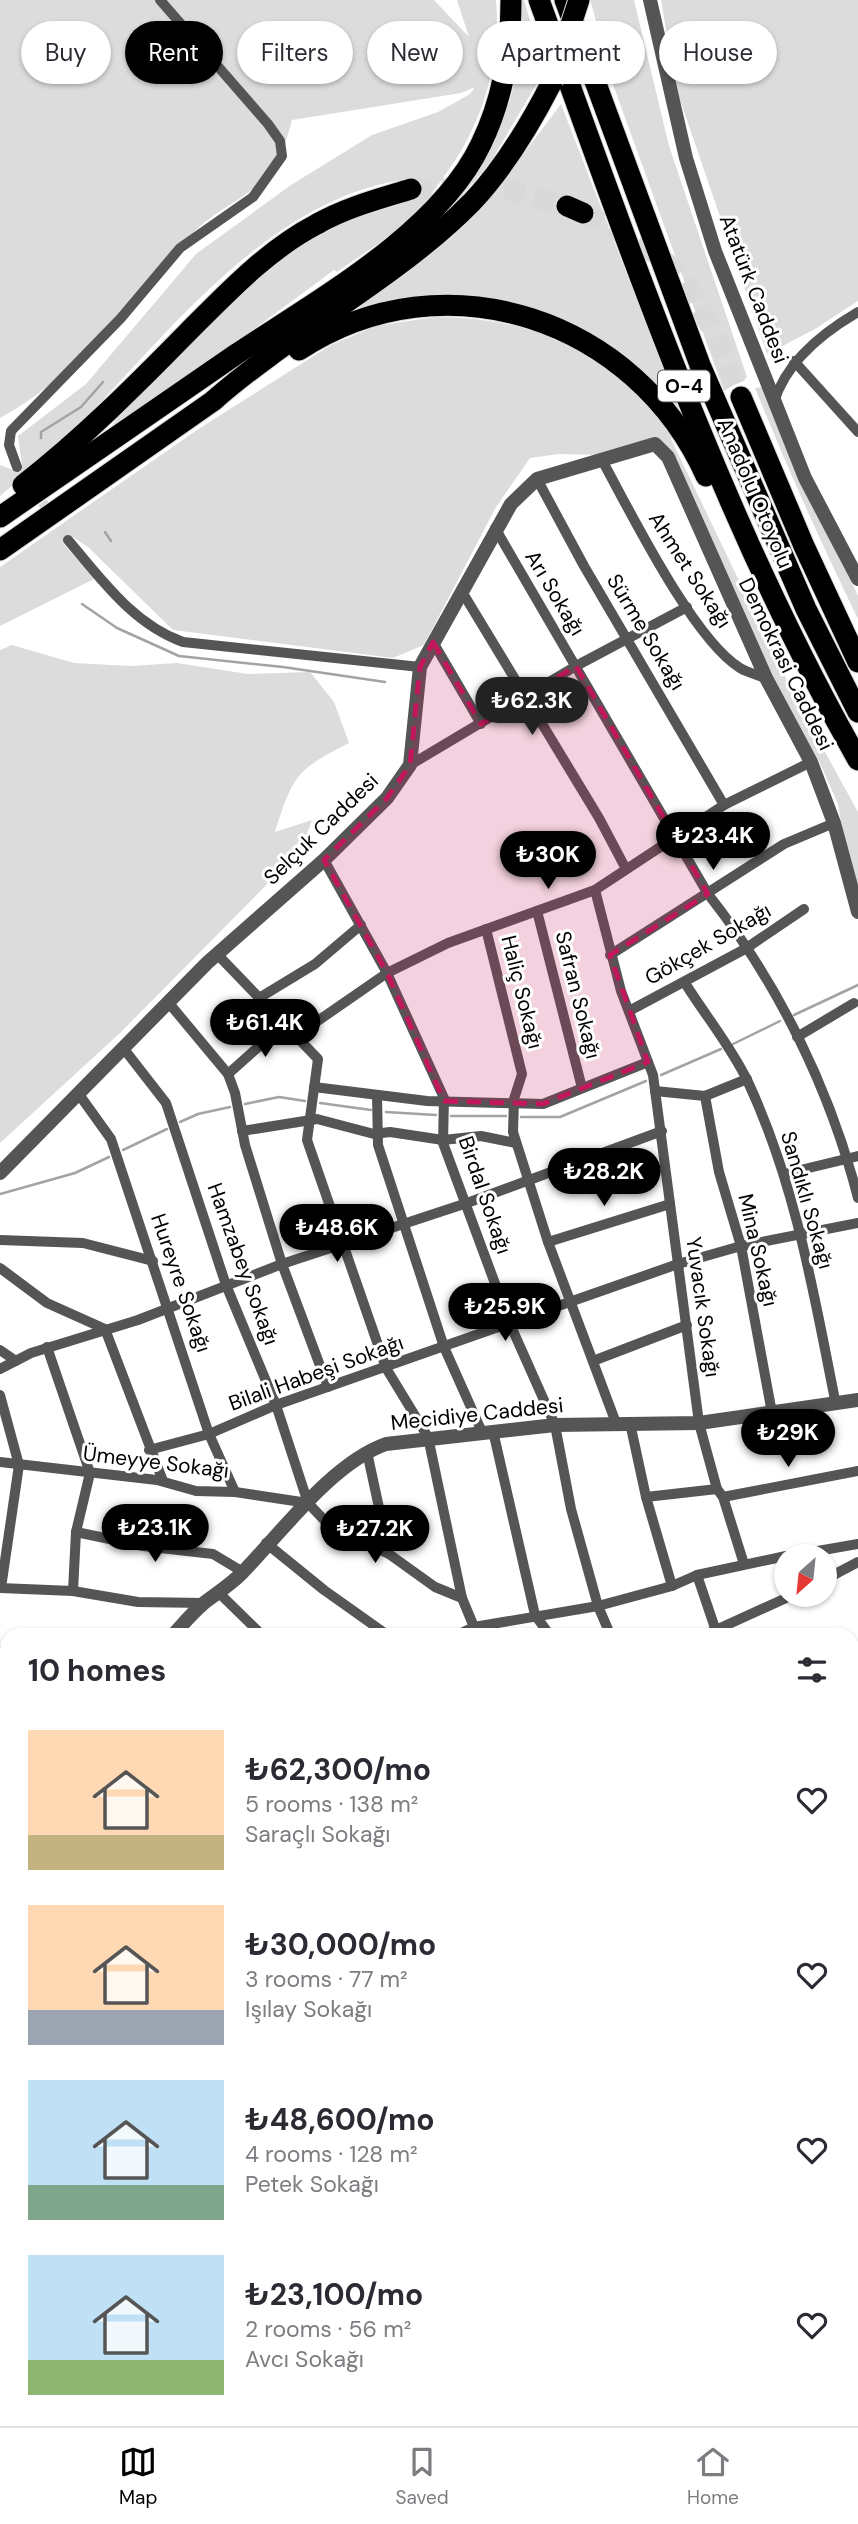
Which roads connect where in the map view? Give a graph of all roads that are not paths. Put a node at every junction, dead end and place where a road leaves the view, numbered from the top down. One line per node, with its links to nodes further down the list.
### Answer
1 (160, 0): 16 (street)
2 (511, 0): 19 (highway)
3 (539, 0): 23 (highway, Anadolu Otoyolu / O-4)
4 (565, 0): 34 (highway, Anadolu Otoyolu / O-4)
5 (579, 0): 11 (highway, bridge)
6 (650, 0): 12 (street, Atatürk Caddesi)
7 (411, 189): 18 (highway)
8 (857, 315): 9 (street)
9 (794, 361): 12 (street); 13 (street)
10 (741, 397): 29 (highway)
11 (213, 401): 22 (highway); 23 (highway)
12 (774, 402): 24 (street, Atatürk Caddesi)
13 (858, 432)
14 (654, 444): 15 (street, Selçuk Caddesi); 32 (street, Demokrasi Caddesi)
15 (603, 462): 17 (street, Selçuk Caddesi); 26 (street, Ahmet Sokağı)
16 (17, 467)
17 (537, 479): 20 (street, Selçuk Caddesi); 27 (street, Sürme Sokağı)
18 (0, 503)
19 (0, 517)
20 (495, 528): 25 (street, Selçuk Caddesi); 30 (street, Arı Sokağı)
21 (68, 540): 31 (street)
22 (0, 551)
23 (756, 564): 36 (highway, Anadolu Otoyolu / O-4)
24 (858, 579)
25 (461, 590): 28 (street, Selçuk Caddesi); 33 (street)
26 (687, 607): 27 (street); 32 (street, Ahmet Sokağı)
27 (628, 637): 30 (street); 39 (street, Sürme Sokağı)
28 (433, 642): 31 (street, Selçuk Caddesi); 35 (street)
29 (858, 662)
30 (576, 666): 33 (street); 41 (street, Arı Sokağı)
31 (420, 667): 38 (street, Selçuk Caddesi)
32 (766, 678): 37 (street, Demokrasi Caddesi)
33 (527, 698): 35 (street); 43 (street)
34 (858, 712)
35 (481, 724): 38 (street)
36 (858, 760)
37 (811, 762): 39 (street); 40 (street, Demokrasi Caddesi)
38 (410, 765): 42 (street, Selçuk Caddesi)
39 (724, 805): 41 (street)
40 (834, 823): 45 (street); 48 (street, Demokrasi Caddesi)
41 (675, 838): 43 (street); 45 (street, Arı Sokağı)
42 (324, 860): 49 (street, Birdal Sokağı); 52 (street, Selçuk Caddesi)
43 (626, 869): 44 (street)
44 (595, 890): 47 (street); 53 (street, Yuvacık Sokağı)
45 (708, 894): 51 (street, Arı Sokağı); 53 (street)
46 (804, 909): 51 (street, Gökçek Sokağı)
47 (537, 911): 50 (street); 68 (street, Safran Sokağı)
48 (858, 912)
49 (361, 925): 54 (street, Birdal Sokağı); 56 (street)
50 (486, 929): 54 (street); 74 (street, Haliç Sokağı)
51 (745, 948): 55 (street, Gökçek Sokağı); 62 (street, Arı Sokağı)
52 (217, 954): 56 (street); 57 (street, Selçuk Caddesi)
53 (610, 955): 59 (street, Yuvacık Sokağı)
54 (387, 973): 61 (street); 73 (street, Birdal Sokağı)
55 (684, 984): 59 (street, Gökçek Sokağı); 66 (street, Sandıklı Sokağı)
56 (259, 998): 60 (street)
57 (167, 1002): 63 (street, Selçuk Caddesi); 65 (street)
58 (854, 1003): 62 (street)
59 (629, 1011): 64 (street, Yuvacık Sokağı)
60 (284, 1024): 61 (street); 65 (street)
61 (296, 1036): 67 (street)
62 (797, 1037): 81 (street, Arı Sokağı)
63 (124, 1049): 70 (street, Selçuk Caddesi); 99 (street, Hamzabey Sokağı)
64 (648, 1062): 68 (street); 69 (street, Yuvacık Sokağı)
65 (228, 1074): 76 (street)
66 (747, 1079): 72 (street); 83 (street, Sandıklı Sokağı)
67 (314, 1087): 71 (street); 75 (street)
68 (582, 1088): 74 (street)
69 (655, 1091): 72 (street); 77 (street, Yuvacık Sokağı)
70 (78, 1093): 82 (street, Selçuk Caddesi); 95 (street, Hureyre Sokağı)
71 (377, 1094): 73 (street); 78 (street)
72 (705, 1096): 94 (street, Mina Sokağı)
73 (444, 1101): 74 (street); 79 (street, Birdal Sokağı)
74 (514, 1103): 80 (street, Haliç Sokağı)
75 (310, 1119): 76 (street); 78 (street); 93 (street)
76 (242, 1131): 96 (street)
77 (662, 1131): 84 (street); 87 (street, Yuvacık Sokağı)
78 (378, 1134): 79 (street); 88 (street)
79 (443, 1140): 80 (street); 86 (street, Birdal Sokağı)
80 (516, 1143): 84 (street, Haliç Sokağı)
81 (853, 1157): 83 (street); 85 (street, Arı Sokağı)
82 (0, 1173)
83 (784, 1174): 90 (street, Sandıklı Sokağı)
84 (527, 1181): 86 (street); 92 (street, Haliç Sokağı)
85 (858, 1198)
86 (467, 1203): 88 (street); 102 (street, Birdal Sokağı)
87 (670, 1204): 92 (street); 97 (street, Yuvacık Sokağı)
88 (406, 1223): 93 (street); 106 (street)
89 (858, 1223): 90 (street, Bilali Habeşi Sokağı)
90 (802, 1234): 94 (street, Bilali Habeşi Sokağı); 116 (street, Sandıklı Sokağı)
91 (0, 1240): 95 (street)
92 (548, 1242): 100 (street, Haliç Sokağı)
93 (344, 1245): 96 (street); 111 (street)
94 (741, 1246): 97 (street, Bilali Habeşi Sokağı); 117 (street, Mina Sokağı)
95 (153, 1261): 101 (street, Hureyre Sokağı)
96 (282, 1264): 99 (street); 112 (street)
97 (678, 1264): 100 (street, Bilali Habeşi Sokağı); 103 (street, Yuvacık Sokağı)
98 (0, 1268): 104 (street)
99 (226, 1285): 101 (street); 115 (street, Hamzabey Sokağı)
100 (570, 1304): 102 (street, Bilali Habeşi Sokağı); 109 (street, Haliç Sokağı)
101 (170, 1307): 104 (street); 122 (street, Hureyre Sokağı)
102 (510, 1324): 106 (street, Bilali Habeşi Sokağı); 120 (street, Birdal Sokağı)
103 (687, 1325): 109 (street); 119 (street, Yuvacık Sokağı)
104 (105, 1329): 105 (street); 124 (street)
105 (47, 1347): 108 (street); 129 (street)
106 (444, 1347): 111 (street, Bilali Habeşi Sokağı); 121 (street)
107 (0, 1350): 108 (street)
108 (16, 1360): 110 (street)
109 (593, 1361): 118 (street, Haliç Sokağı)
110 (0, 1368)
111 (386, 1368): 112 (street, Bilali Habeşi Sokağı); 123 (street)
112 (328, 1387): 115 (street, Bilali Habeşi Sokağı)
113 (0, 1395): 127 (street)
114 (858, 1400): 116 (street, Mecidiye Caddesi)
115 (276, 1405): 122 (street, Bilali Habeşi Sokağı); 134 (street, Hamzabey Sokağı)
116 (836, 1405): 117 (street, Mecidiye Caddesi)
117 (772, 1413): 119 (street, Mecidiye Caddesi)
118 (623, 1423): 119 (street, Mecidiye Caddesi); 120 (street, Mecidiye Caddesi); 133 (street, Haliç Sokağı)
119 (699, 1423): 132 (street, Yuvacık Sokağı)
120 (555, 1425): 121 (street, Mecidiye Caddesi); 153 (street, Birdal Sokağı)
121 (487, 1432): 123 (street, Mecidiye Caddesi); 154 (street)
122 (209, 1434): 124 (street, Bilali Habeşi Sokağı); 131 (street, Hureyre Sokağı)
123 (428, 1437): 125 (street, Mecidiye Caddesi); 150 (street)
124 (149, 1450): 130 (street)
125 (367, 1452): 134 (street, Mecidiye Caddesi); 139 (street)
126 (0, 1462): 127 (street, Ümeyye Sokağı)
127 (19, 1465): 129 (street, Ümeyye Sokağı); 147 (street)
128 (858, 1471): 132 (street)
129 (90, 1473): 130 (street, Ümeyye Sokağı); 135 (street)
130 (163, 1481): 131 (street, Ümeyye Sokağı)
131 (235, 1492): 134 (street, Ümeyye Sokağı)
132 (720, 1493): 133 (street); 142 (street, Yuvacık Sokağı)
133 (646, 1497): 146 (street, Haliç Sokağı)
134 (308, 1503): 136 (street, Mecidiye Caddesi); 139 (street)
135 (76, 1532): 143 (street); 148 (street)
136 (266, 1543): 143 (street, Mecidiye Caddesi); 158 (street)
137 (858, 1544): 138 (street)
138 (837, 1548)
139 (389, 1554): 150 (street)
140 (774, 1559): 142 (street)
141 (858, 1562): 144 (street)
142 (744, 1564): 145 (street)
143 (243, 1572): 149 (street, Mecidiye Caddesi)
144 (837, 1573)
145 (697, 1575): 146 (street); 161 (street)
146 (672, 1586): 153 (street)
147 (0, 1588): 148 (street)
148 (73, 1591): 151 (street)
149 (219, 1594): 151 (street, Mecidiye Caddesi); 157 (street)
150 (462, 1598): 155 (street)
151 (204, 1602): 156 (street, Mecidiye Caddesi)
152 (774, 1604): 162 (street)
153 (598, 1606): 154 (street); 160 (street, Birdal Sokağı)
154 (534, 1615): 155 (street); 159 (street)
155 (474, 1627)
156 (180, 1628)
157 (251, 1628)
158 (378, 1628)
159 (544, 1628)
160 (607, 1628)
161 (712, 1628)
162 (724, 1628)

